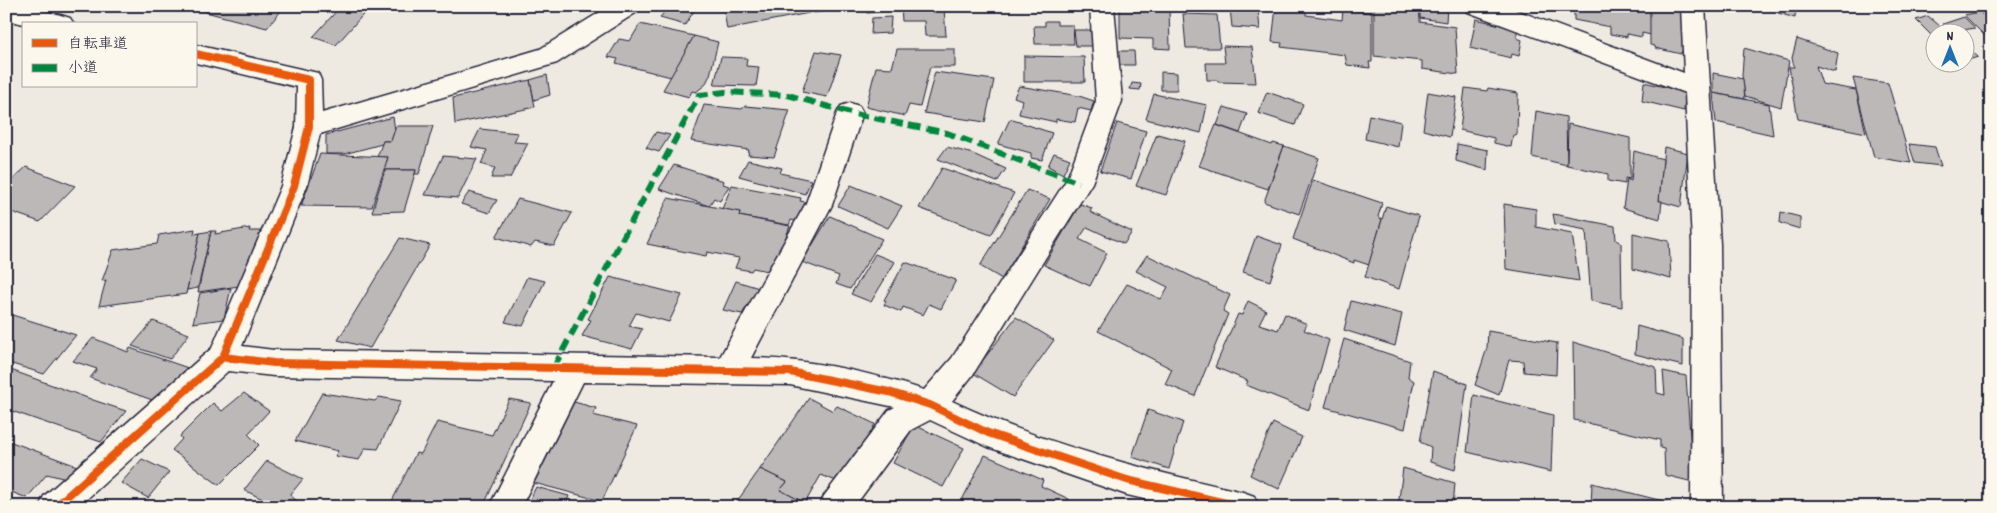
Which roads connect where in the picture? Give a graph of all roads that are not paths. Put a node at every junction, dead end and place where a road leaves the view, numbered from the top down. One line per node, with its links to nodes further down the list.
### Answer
1 (629, 6): 10 (street)
2 (1102, 6): 14 (street)
3 (1476, 6): 8 (street)
4 (1692, 6): 8 (street)
5 (6, 11): 6 (street)
6 (53, 22)
7 (198, 54): 10 (street)
8 (1698, 88): 19 (street)
9 (850, 113): 13 (street)
10 (309, 127): 11 (street)
11 (224, 358): 12 (street); 15 (street)
12 (574, 368): 13 (street); 16 (street)
13 (729, 370): 14 (street)
14 (930, 405): 17 (street); 18 (street)
15 (55, 507)
16 (505, 507)
17 (835, 507)
18 (1243, 507)
19 (1707, 507)

